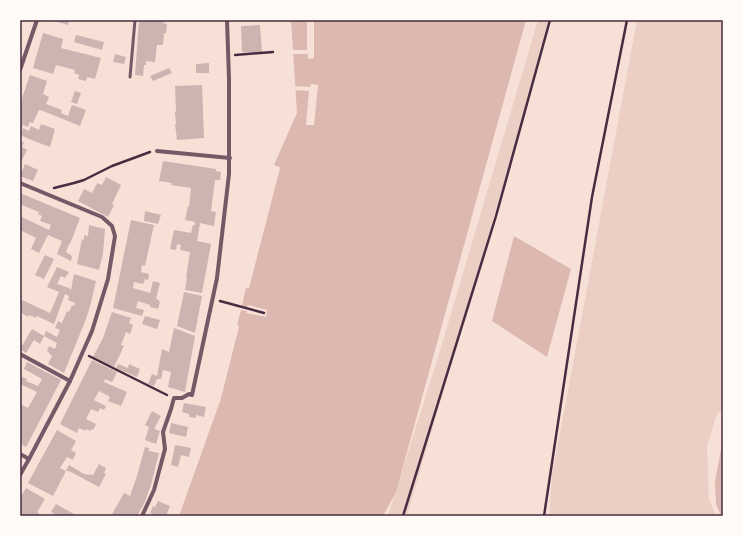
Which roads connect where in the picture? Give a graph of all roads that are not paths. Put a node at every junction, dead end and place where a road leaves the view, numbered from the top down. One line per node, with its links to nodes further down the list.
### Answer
1 (37, 20): 4 (street)
2 (135, 20): 5 (lane)
3 (227, 20): 7 (street)
4 (20, 70)
5 (130, 77)
6 (157, 151): 7 (street)
7 (230, 158): 14 (street)
8 (20, 183): 10 (street)
9 (20, 354): 10 (street)
10 (70, 381): 12 (street)
11 (20, 454): 12 (street)
12 (29, 459): 13 (street)
13 (20, 475)
14 (142, 516)

